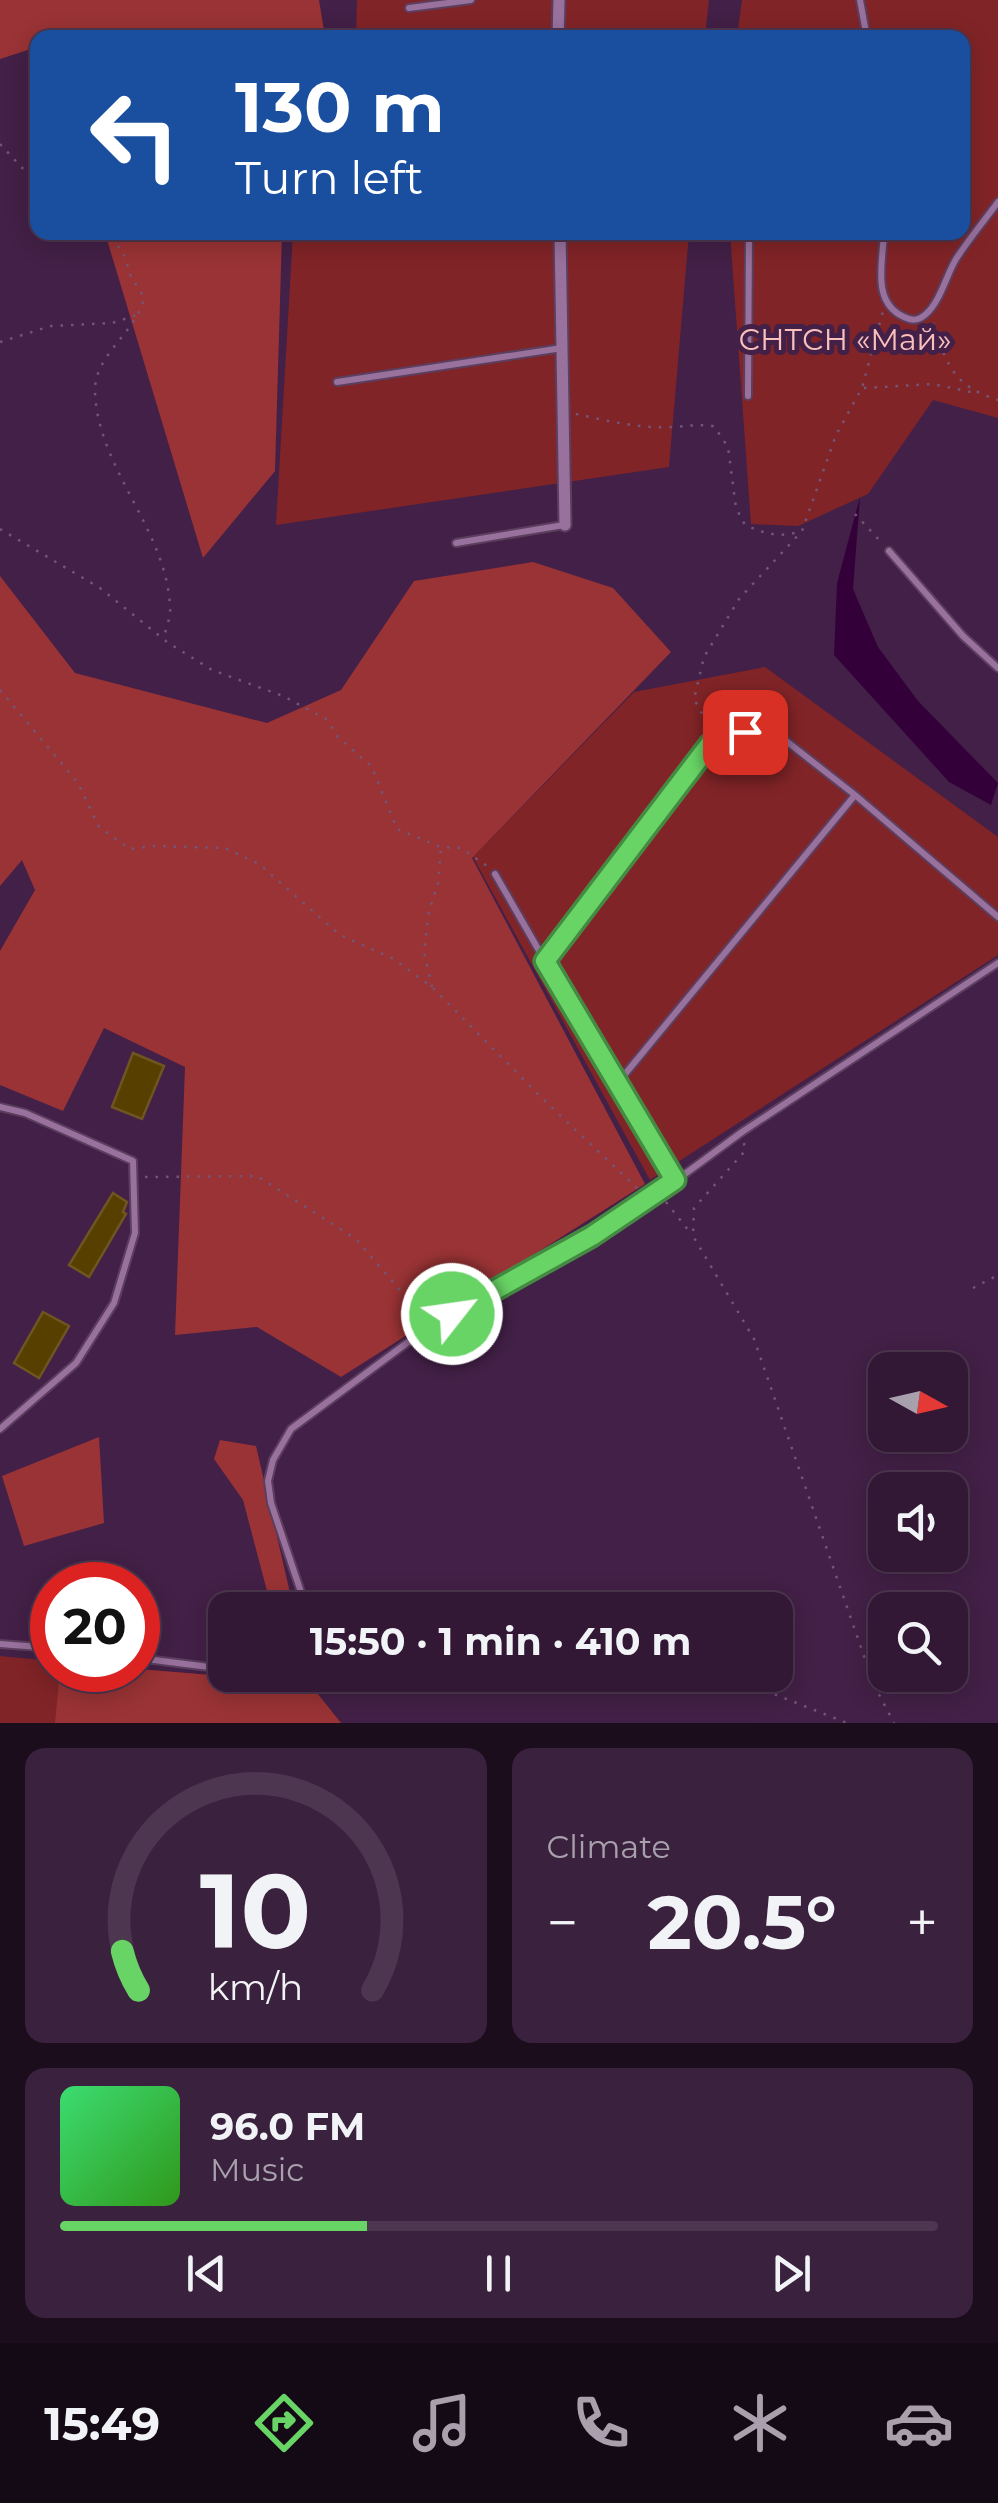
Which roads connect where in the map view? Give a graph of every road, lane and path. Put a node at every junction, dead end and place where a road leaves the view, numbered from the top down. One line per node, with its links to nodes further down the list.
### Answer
1 (471, 0): 4 (lane)
2 (559, 0): 5 (street)
3 (860, 0): 6 (lane)
4 (408, 8)
5 (558, 30)
6 (866, 30)
7 (0, 144): 8 (path)
8 (30, 176)
9 (998, 202): 15 (lane)
10 (110, 240): 16 (path)
11 (560, 240): 18 (street)
12 (748, 240): 22 (lane)
13 (884, 240): 14 (lane)
14 (884, 303): 15 (lane); 20 (path)
15 (929, 312): 21 (path)
16 (141, 314): 17 (path); 31 (path)
17 (0, 342)
18 (563, 348): 19 (lane); 24 (street)
19 (337, 382)
20 (862, 388): 21 (path); 28 (path)
21 (976, 394): 23 (path)
22 (748, 396)
23 (998, 400)
24 (565, 411): 26 (street); 28 (path)
25 (857, 516): 30 (path)
26 (565, 525): 29 (lane)
27 (0, 529): 31 (path)
28 (802, 531): 34 (path)
29 (456, 543)
30 (889, 551): 32 (lane)
31 (164, 639): 36 (path)
32 (998, 668)
33 (0, 690): 41 (path)
34 (720, 740): 35 (lane); 39 (lane)
35 (856, 794): 38 (lane); 42 (lane)
36 (441, 847): 37 (path); 41 (path)
37 (495, 874): 39 (lane)
38 (998, 918)
39 (545, 961): 42 (lane)
40 (998, 963): 44 (lane)
41 (432, 987): 48 (path)
42 (616, 1085): 46 (lane)
43 (0, 1107): 45 (lane)
44 (742, 1132): 46 (lane); 49 (path)
45 (133, 1177): 52 (path); 53 (lane)
46 (675, 1180): 47 (lane)
47 (659, 1193): 48 (lane); 49 (path)
48 (648, 1200): 54 (lane)
49 (693, 1236): 61 (path)
50 (998, 1275): 51 (path)
51 (973, 1288)
52 (427, 1322)
53 (0, 1429)
54 (301, 1592)
55 (0, 1644): 56 (lane)
56 (30, 1646)
57 (160, 1661): 58 (lane)
58 (208, 1666)
59 (769, 1692): 60 (path)
60 (847, 1723)
61 (894, 1723)

